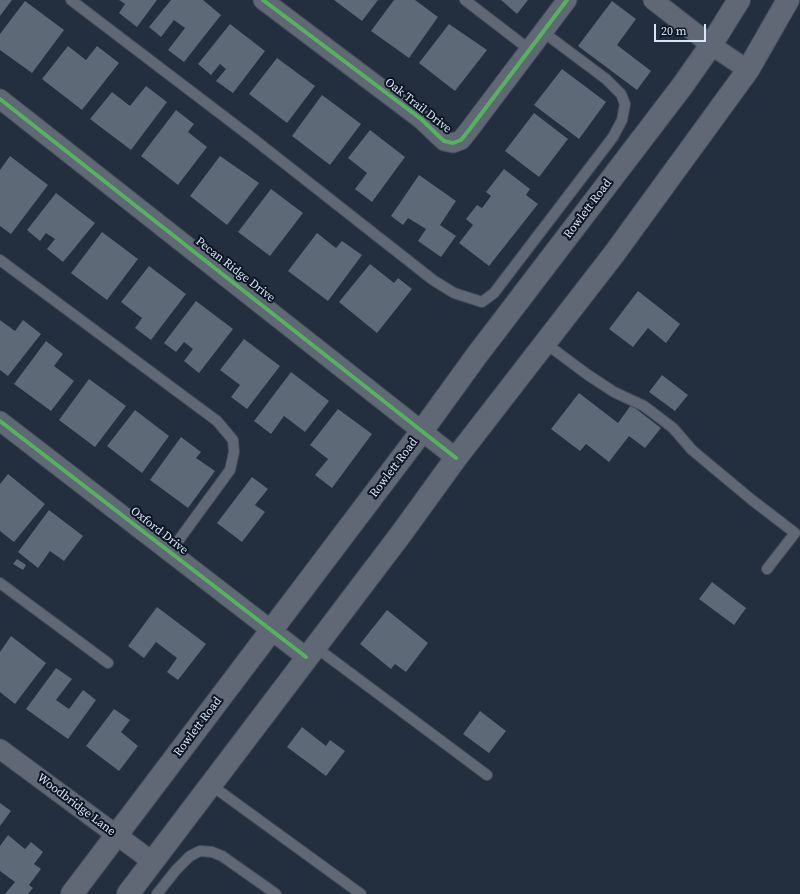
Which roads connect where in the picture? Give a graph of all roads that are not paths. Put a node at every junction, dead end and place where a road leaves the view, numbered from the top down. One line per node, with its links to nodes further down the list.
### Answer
1 (71, 0): 8 (lane)
2 (263, 0): 10 (street, Oak Trail Drive)
3 (465, 0): 10 (lane)
4 (568, 0): 8 (street, Oak Trail Drive)
5 (653, 0): 9 (street)
6 (739, 0): 9 (main road, Rowlett Road)
7 (788, 0): 11 (main road)
8 (543, 32): 10 (street, Oak Trail Drive)
9 (711, 45): 11 (street); 16 (main road, Rowlett Road)
10 (530, 50)
11 (748, 70): 14 (main road)
12 (0, 99): 16 (street, Pecan Ridge Drive)
13 (0, 260): 18 (lane)
14 (545, 343): 17 (main road); 19 (lane)
15 (0, 421): 18 (street, Oxford Drive)
16 (422, 431): 17 (street, Pecan Ridge Drive); 21 (main road, Rowlett Road)
17 (456, 458): 22 (main road)
18 (170, 552): 21 (street, Oxford Drive)
19 (767, 569)
20 (0, 583): 23 (lane)
21 (271, 630): 22 (street, Oxford Drive); 27 (main road, Rowlett Road)
22 (310, 652): 25 (lane); 26 (main road)
23 (108, 663)
24 (0, 749): 27 (street, Woodbridge Lane)
25 (487, 775)
26 (211, 785): 28 (main road); 33 (lane)
27 (117, 835): 28 (street, Woodbridge Lane); 29 (main road, Rowlett Road)
28 (153, 862): 30 (main road)
29 (72, 894)
30 (128, 894)
31 (157, 894): 32 (lane)
32 (276, 894)
33 (361, 894)

